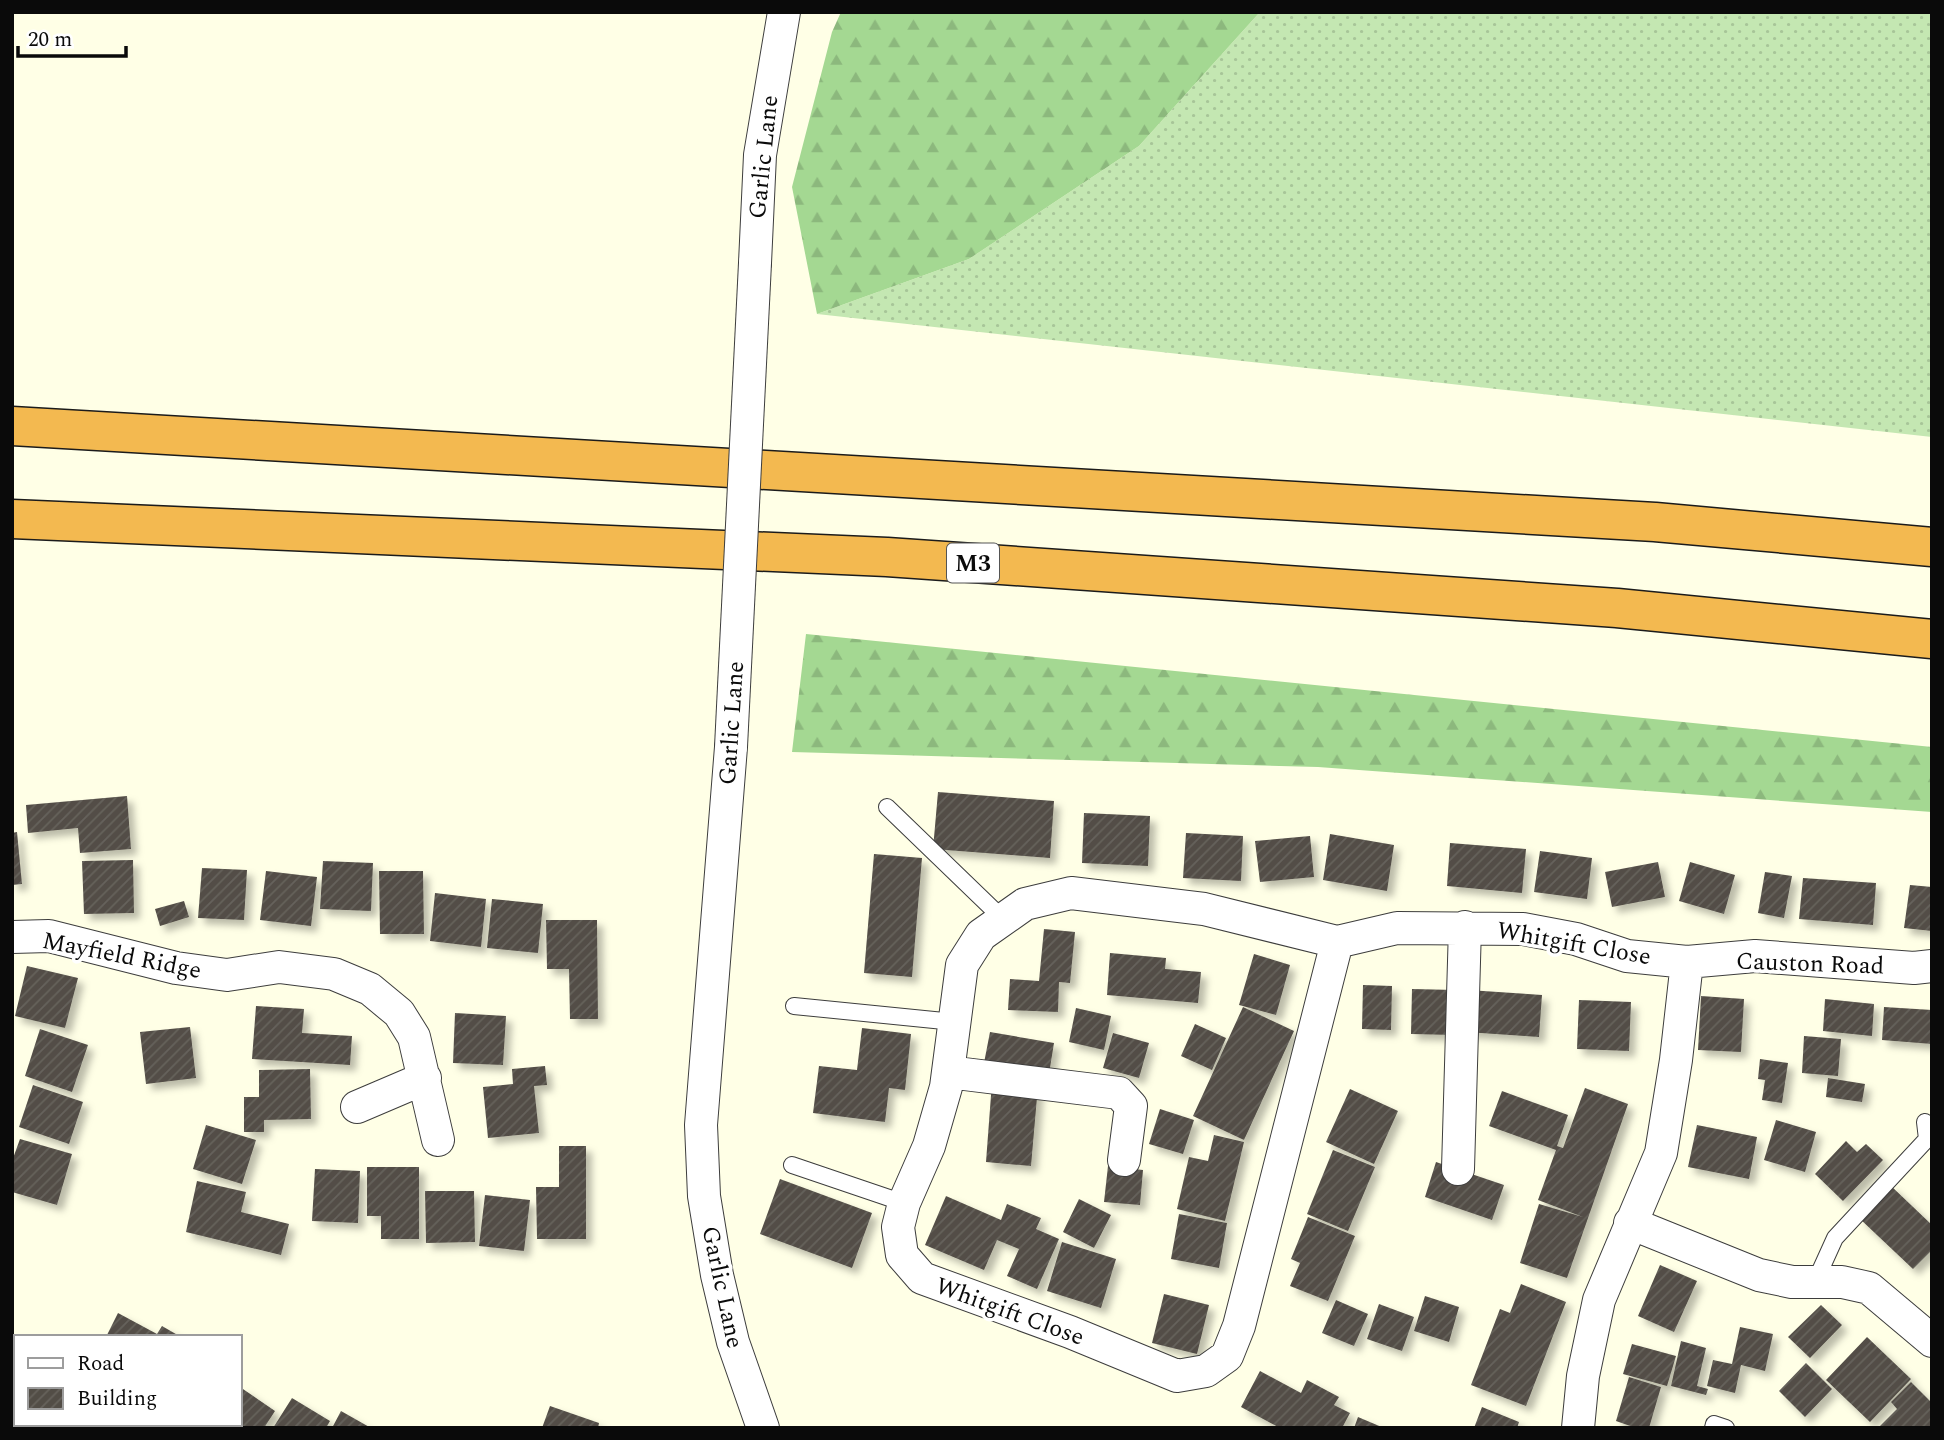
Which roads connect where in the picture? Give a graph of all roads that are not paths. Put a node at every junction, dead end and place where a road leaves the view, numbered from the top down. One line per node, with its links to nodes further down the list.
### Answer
1 (784, 12): 27 (street, Garlic Lane, bridge)
2 (12, 426): 4 (highway)
3 (12, 519): 5 (highway, M3)
4 (1932, 547)
5 (1932, 639)
6 (887, 807): 7 (lane)
7 (1002, 918): 10 (street, Whitgift Close); 14 (street, Whitgift Close)
8 (1465, 927): 10 (street, Whitgift Close); 11 (street, Whitgift Close); 22 (street)
9 (12, 937): 16 (street, Mayfield Ridge)
10 (1337, 942): 23 (street, Whitgift Close)
11 (1687, 962): 12 (street, Causton Road); 24 (street)
12 (1932, 966)
13 (794, 1006): 14 (lane)
14 (954, 1021): 15 (street, Whitgift Close)
15 (948, 1072): 20 (street); 23 (street, Whitgift Close)
16 (425, 1078): 17 (street); 19 (street, Mayfield Ridge)
17 (357, 1107)
18 (1925, 1122): 25 (lane)
19 (438, 1140)
20 (1125, 1160)
21 (792, 1165): 23 (lane)
22 (1458, 1169)
23 (904, 1203)
24 (1630, 1223): 25 (street); 28 (street)
25 (1816, 1280): 26 (street)
26 (1932, 1341)
27 (763, 1428)
28 (1578, 1428)
29 (1713, 1428): 30 (lane)
30 (1726, 1428)

